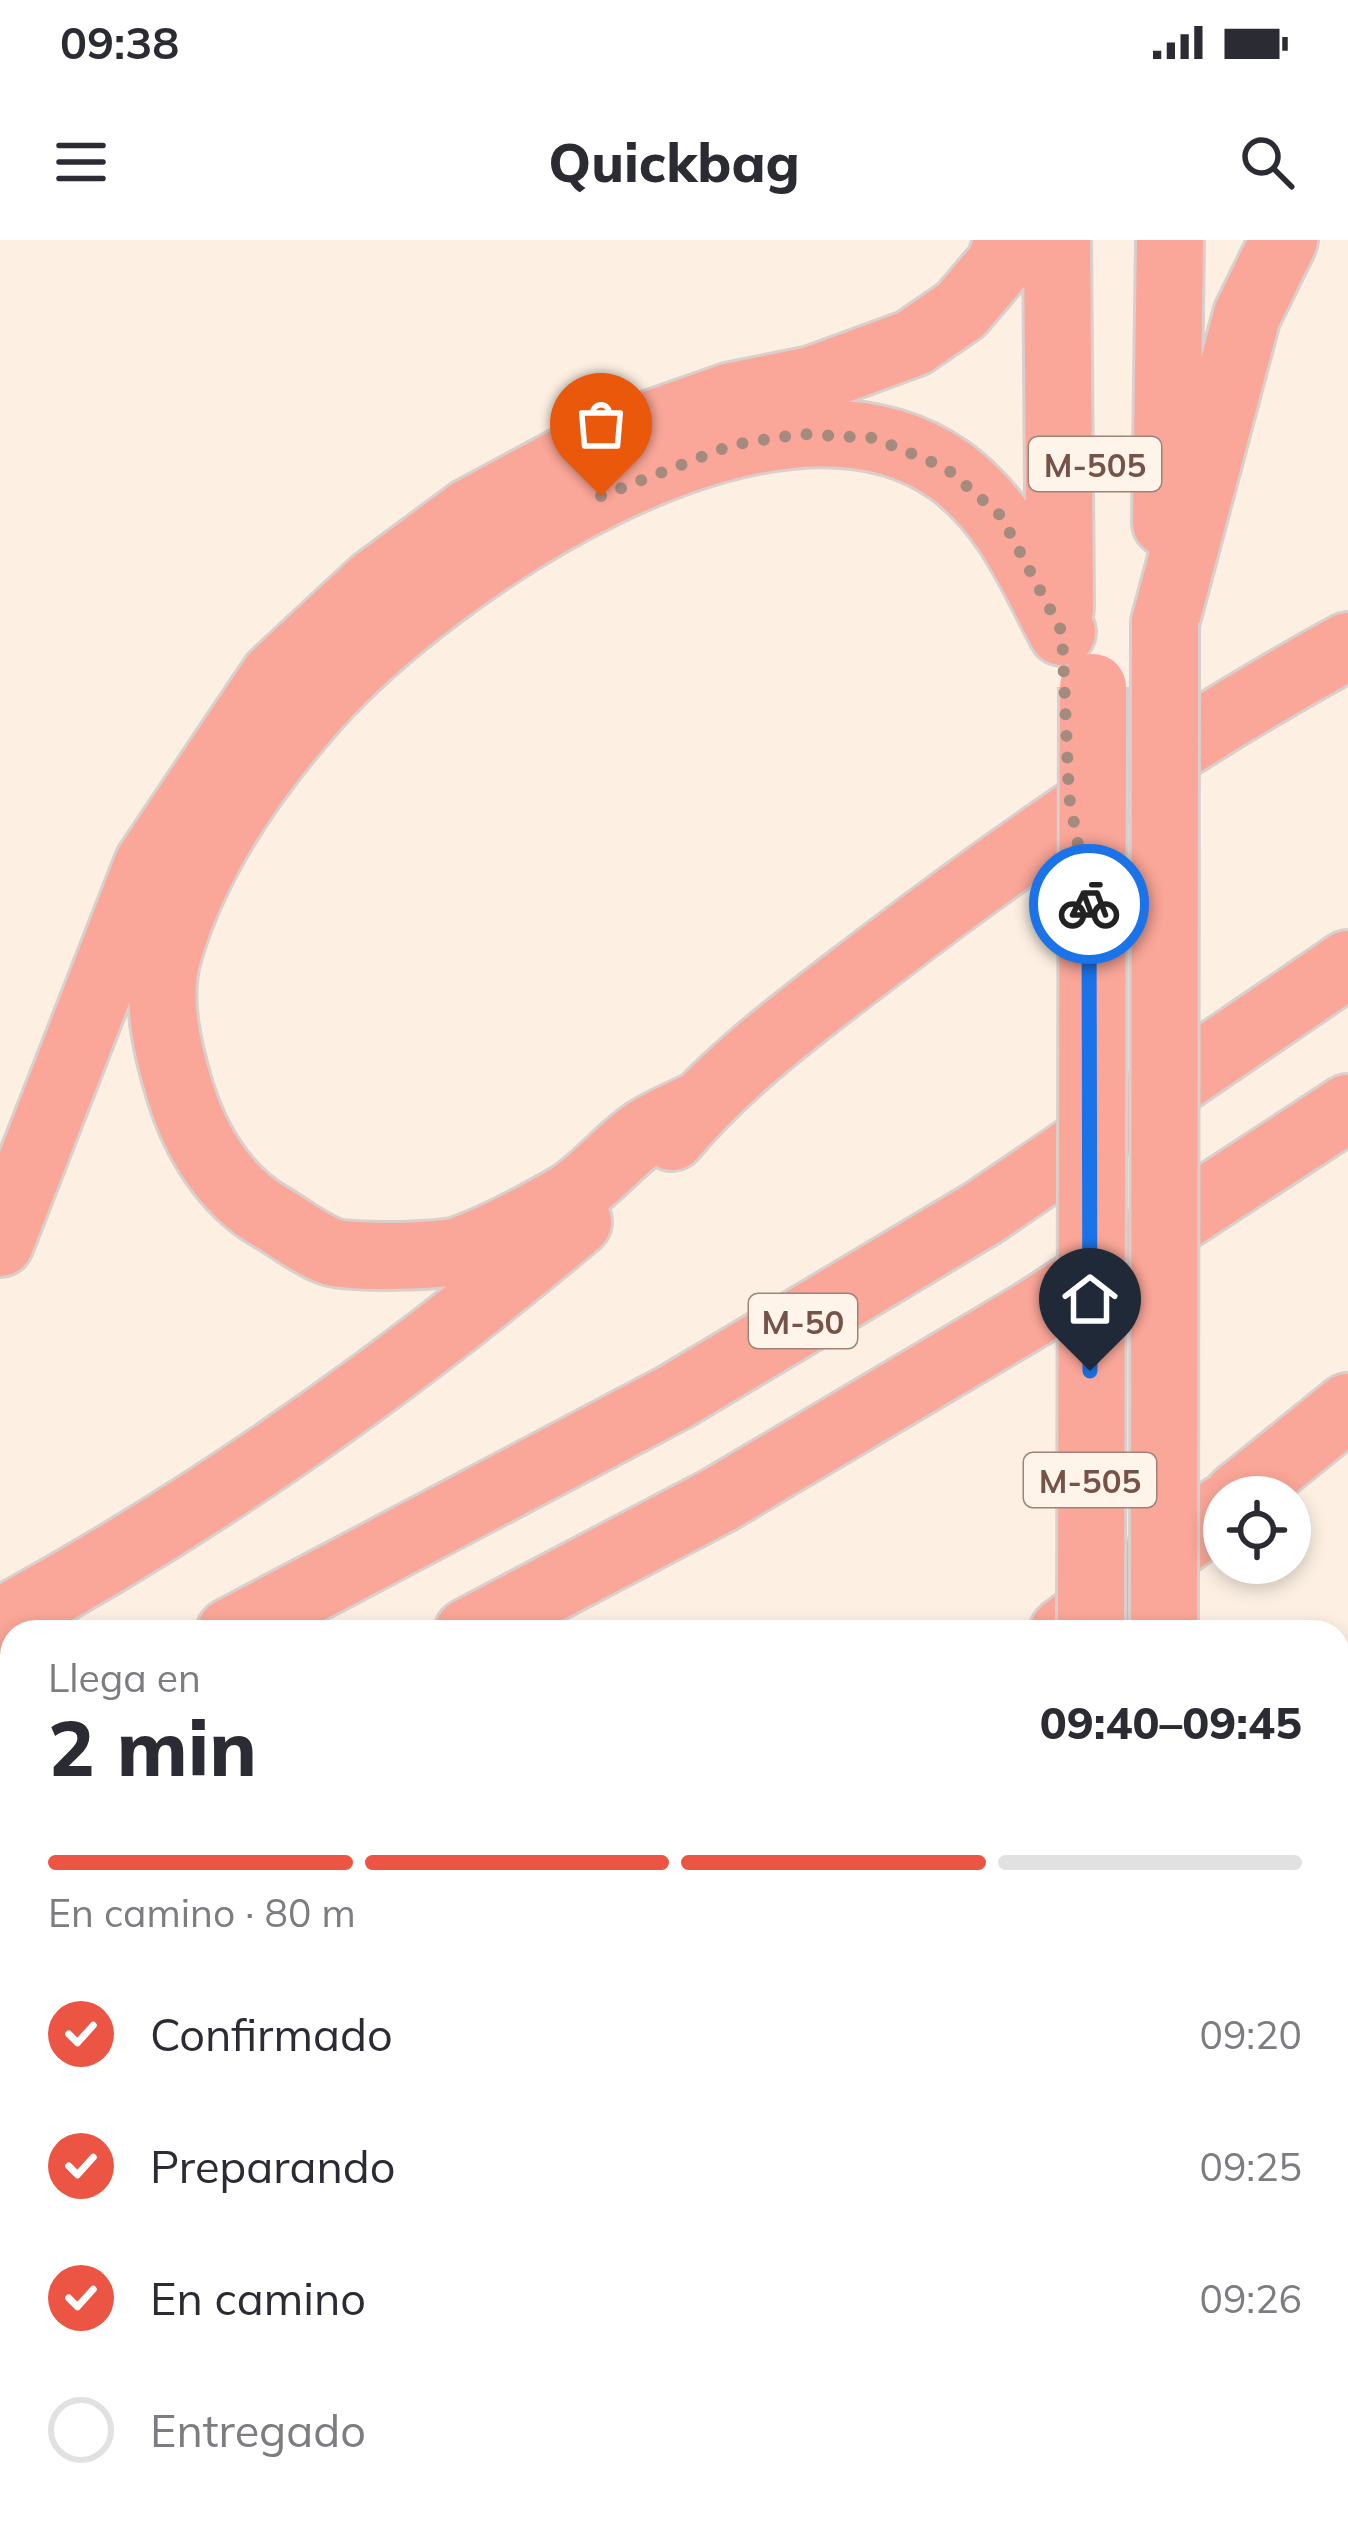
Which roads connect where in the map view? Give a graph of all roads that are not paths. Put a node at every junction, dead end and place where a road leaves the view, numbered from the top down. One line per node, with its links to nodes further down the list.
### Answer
1 (1008, 240): 12 (highway)
2 (1057, 240): 8 (highway)
3 (1098, 240): 8 (highway, M-505)
4 (1170, 240): 6 (highway, M-505)
5 (1284, 240): 6 (highway)
6 (1165, 623): 25 (highway, M-505, bridge)
7 (1348, 646): 10 (highway)
8 (1074, 676): 10 (highway); 13 (highway, M-505, bridge)
9 (1348, 964): 20 (highway, M-50)
10 (699, 1105): 19 (highway)
11 (1348, 1108): 21 (highway)
12 (0, 1243)
13 (1090, 1327): 22 (highway, bridge); 24 (highway, M-505, bridge)
14 (1348, 1392): 16 (highway)
15 (1348, 1407): 17 (highway)
16 (1261, 1476)
17 (1261, 1476)
18 (1203, 1524): 23 (highway)
19 (4, 1620)
20 (253, 1620)
21 (490, 1620)
22 (1062, 1620)
23 (1077, 1620)
24 (1091, 1620)
25 (1164, 1620)

